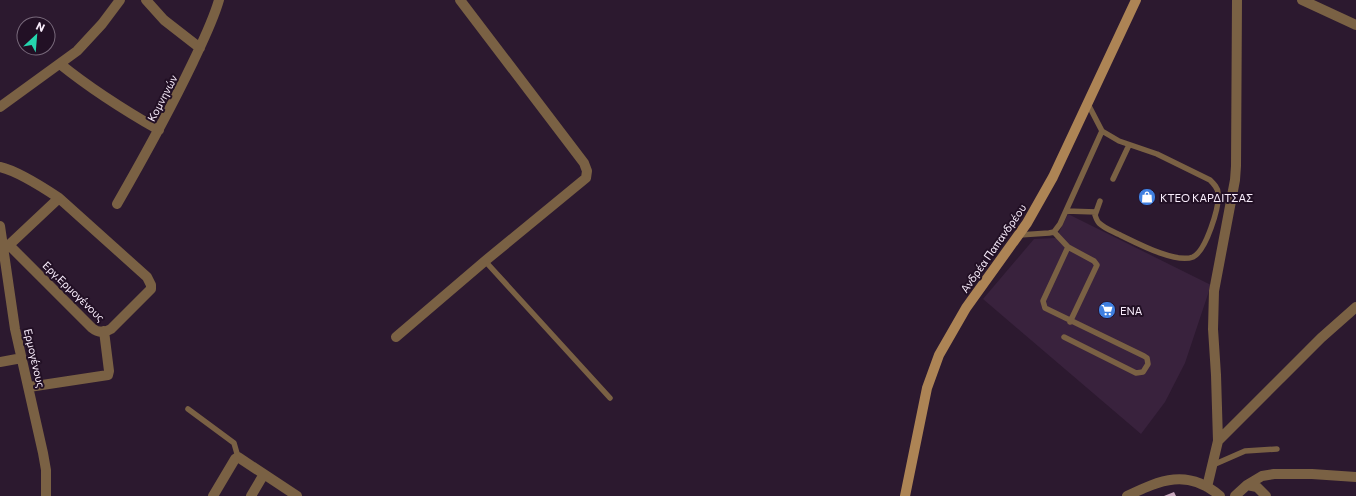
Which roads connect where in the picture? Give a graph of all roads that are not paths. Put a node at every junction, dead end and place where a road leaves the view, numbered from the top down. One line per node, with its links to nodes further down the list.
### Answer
1 (120, 0): 10 (street)
2 (146, 0): 9 (street)
3 (219, 0): 9 (street, Κομνηνών)
4 (460, 0): 28 (street)
5 (1136, 0): 11 (main road, Ανδρέα Παπανδρέου)
6 (1238, 0): 40 (street)
7 (1302, 0): 8 (street)
8 (1356, 25)
9 (200, 48): 13 (street, Κομνηνών)
10 (60, 64): 12 (street); 13 (street)
11 (1088, 104): 14 (lane); 25 (main road, Ανδρέα Παπανδρέου)
12 (0, 107)
13 (158, 130): 20 (street, Κομνηνών)
14 (1102, 131): 15 (lane); 21 (lane)
15 (1129, 145): 17 (lane); 22 (lane)
16 (0, 167): 18 (street, Εργ.Ερμογένους)
17 (1113, 179)
18 (59, 198): 26 (street); 32 (street, Εργ.Ερμογένους)
19 (1100, 201): 22 (lane)
20 (117, 204)
21 (1066, 211): 22 (lane); 24 (lane)
22 (1096, 212)
23 (0, 226): 26 (street, Ερμογένους)
24 (1054, 232): 25 (lane); 27 (lane)
25 (1019, 235): 52 (main road, Ανδρέα Παπανδρέου)
26 (6, 245): 29 (street, Ερμογένους); 32 (street, Εργ.Ερμογένους)
27 (1068, 247): 31 (lane); 31 (lane)
28 (485, 261): 33 (street); 38 (lane)
29 (2, 262): 35 (street, Ερμογένους)
30 (1356, 307): 40 (street)
31 (1070, 322): 34 (lane)
32 (104, 331): 37 (street)
33 (396, 337)
34 (1064, 337)
35 (22, 358): 36 (street); 37 (street, Ερμογένους)
36 (0, 362)
37 (29, 387): 48 (street, Ερμογένους)
38 (610, 398)
39 (188, 409): 42 (lane)
40 (1218, 441): 43 (street)
41 (1277, 449): 43 (lane)
42 (240, 458): 44 (street); 49 (street)
43 (1213, 465): 47 (street)
44 (264, 474): 50 (street); 51 (street)
45 (1356, 477): 46 (street)
46 (1247, 485): 55 (street); 56 (street)
47 (1207, 487): 53 (street); 54 (street)
48 (46, 496)
49 (213, 496)
50 (251, 496)
51 (297, 496)
52 (905, 496)
53 (1127, 496)
54 (1220, 496)
55 (1236, 496)
56 (1266, 496)

